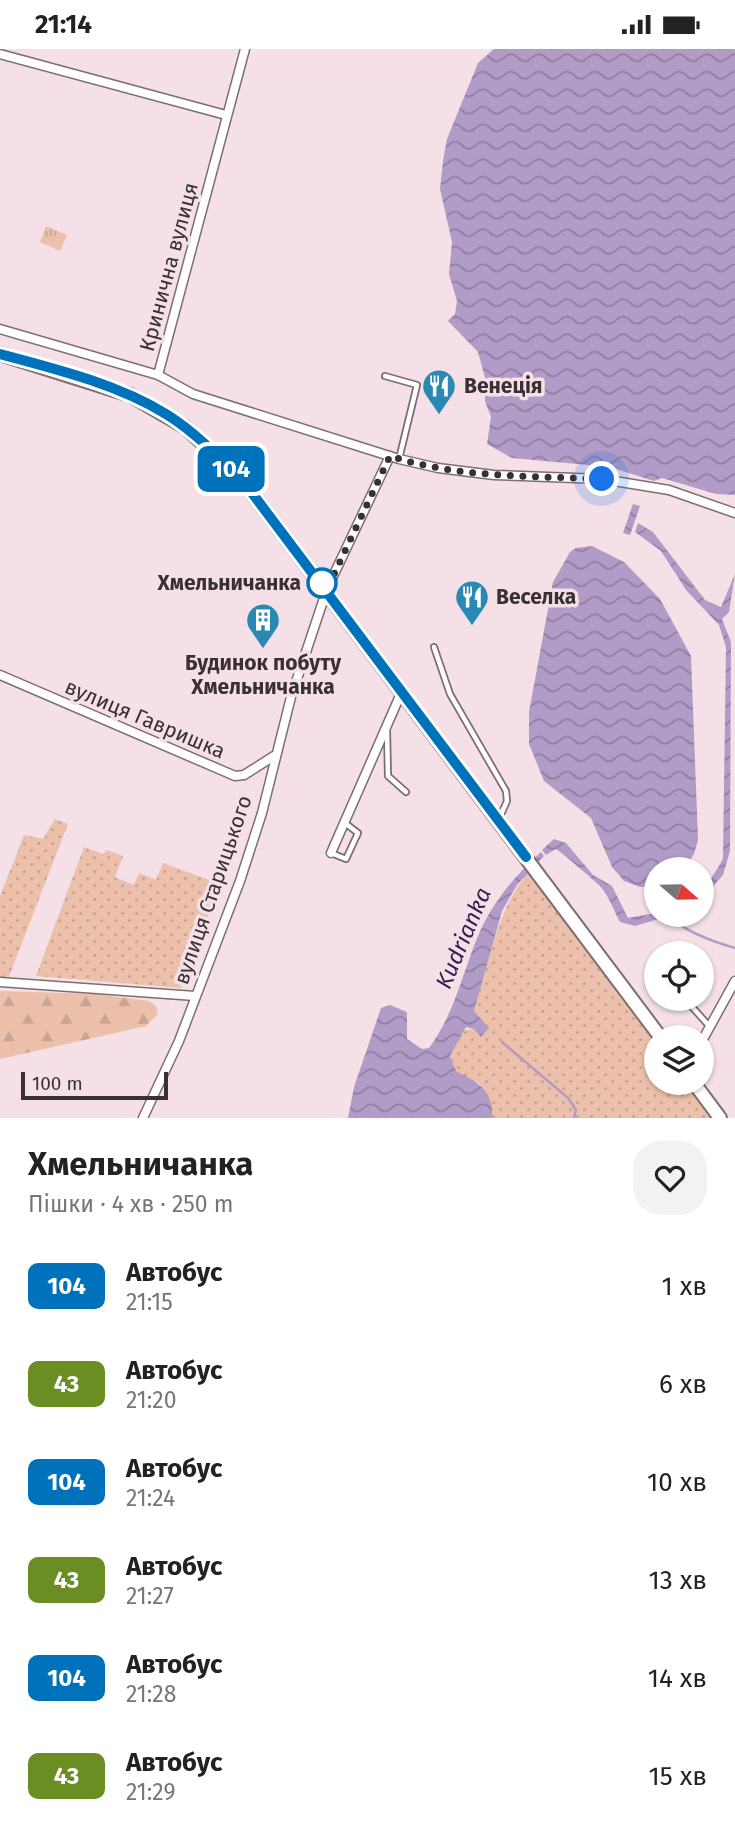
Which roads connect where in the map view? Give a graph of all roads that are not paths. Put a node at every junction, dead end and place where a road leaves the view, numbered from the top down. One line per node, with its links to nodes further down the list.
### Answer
1 (245, 49): 3 (street, Кринична вулиця)
2 (0, 54): 3 (street)
3 (226, 115): 6 (street, Кринична вулиця)
4 (0, 329): 6 (street, Кринична вулиця)
5 (0, 354): 10 (main road)
6 (158, 375): 8 (street)
7 (384, 376): 8 (lane)
8 (394, 458): 9 (street); 10 (street, вулиця Старицького)
9 (735, 513)
10 (327, 589): 13 (main road); 15 (street, вулиця Старицького)
11 (435, 647): 17 (lane)
12 (0, 675): 15 (street, вулиця Гавришка)
13 (402, 691): 14 (street); 17 (main road)
14 (387, 719): 16 (lane); 18 (street)
15 (274, 756): 22 (street, вулиця Старицького)
16 (406, 792)
17 (499, 821): 24 (main road)
18 (345, 823): 19 (street); 19 (lane)
19 (331, 853)
20 (735, 981): 26 (street)
21 (0, 982): 22 (street)
22 (195, 996): 28 (street, вулиця Старицького)
23 (695, 1011): 25 (lane)
24 (651, 1025)
25 (707, 1025)
26 (712, 1025)
27 (703, 1095): 29 (main road)
28 (143, 1118)
29 (720, 1118)

